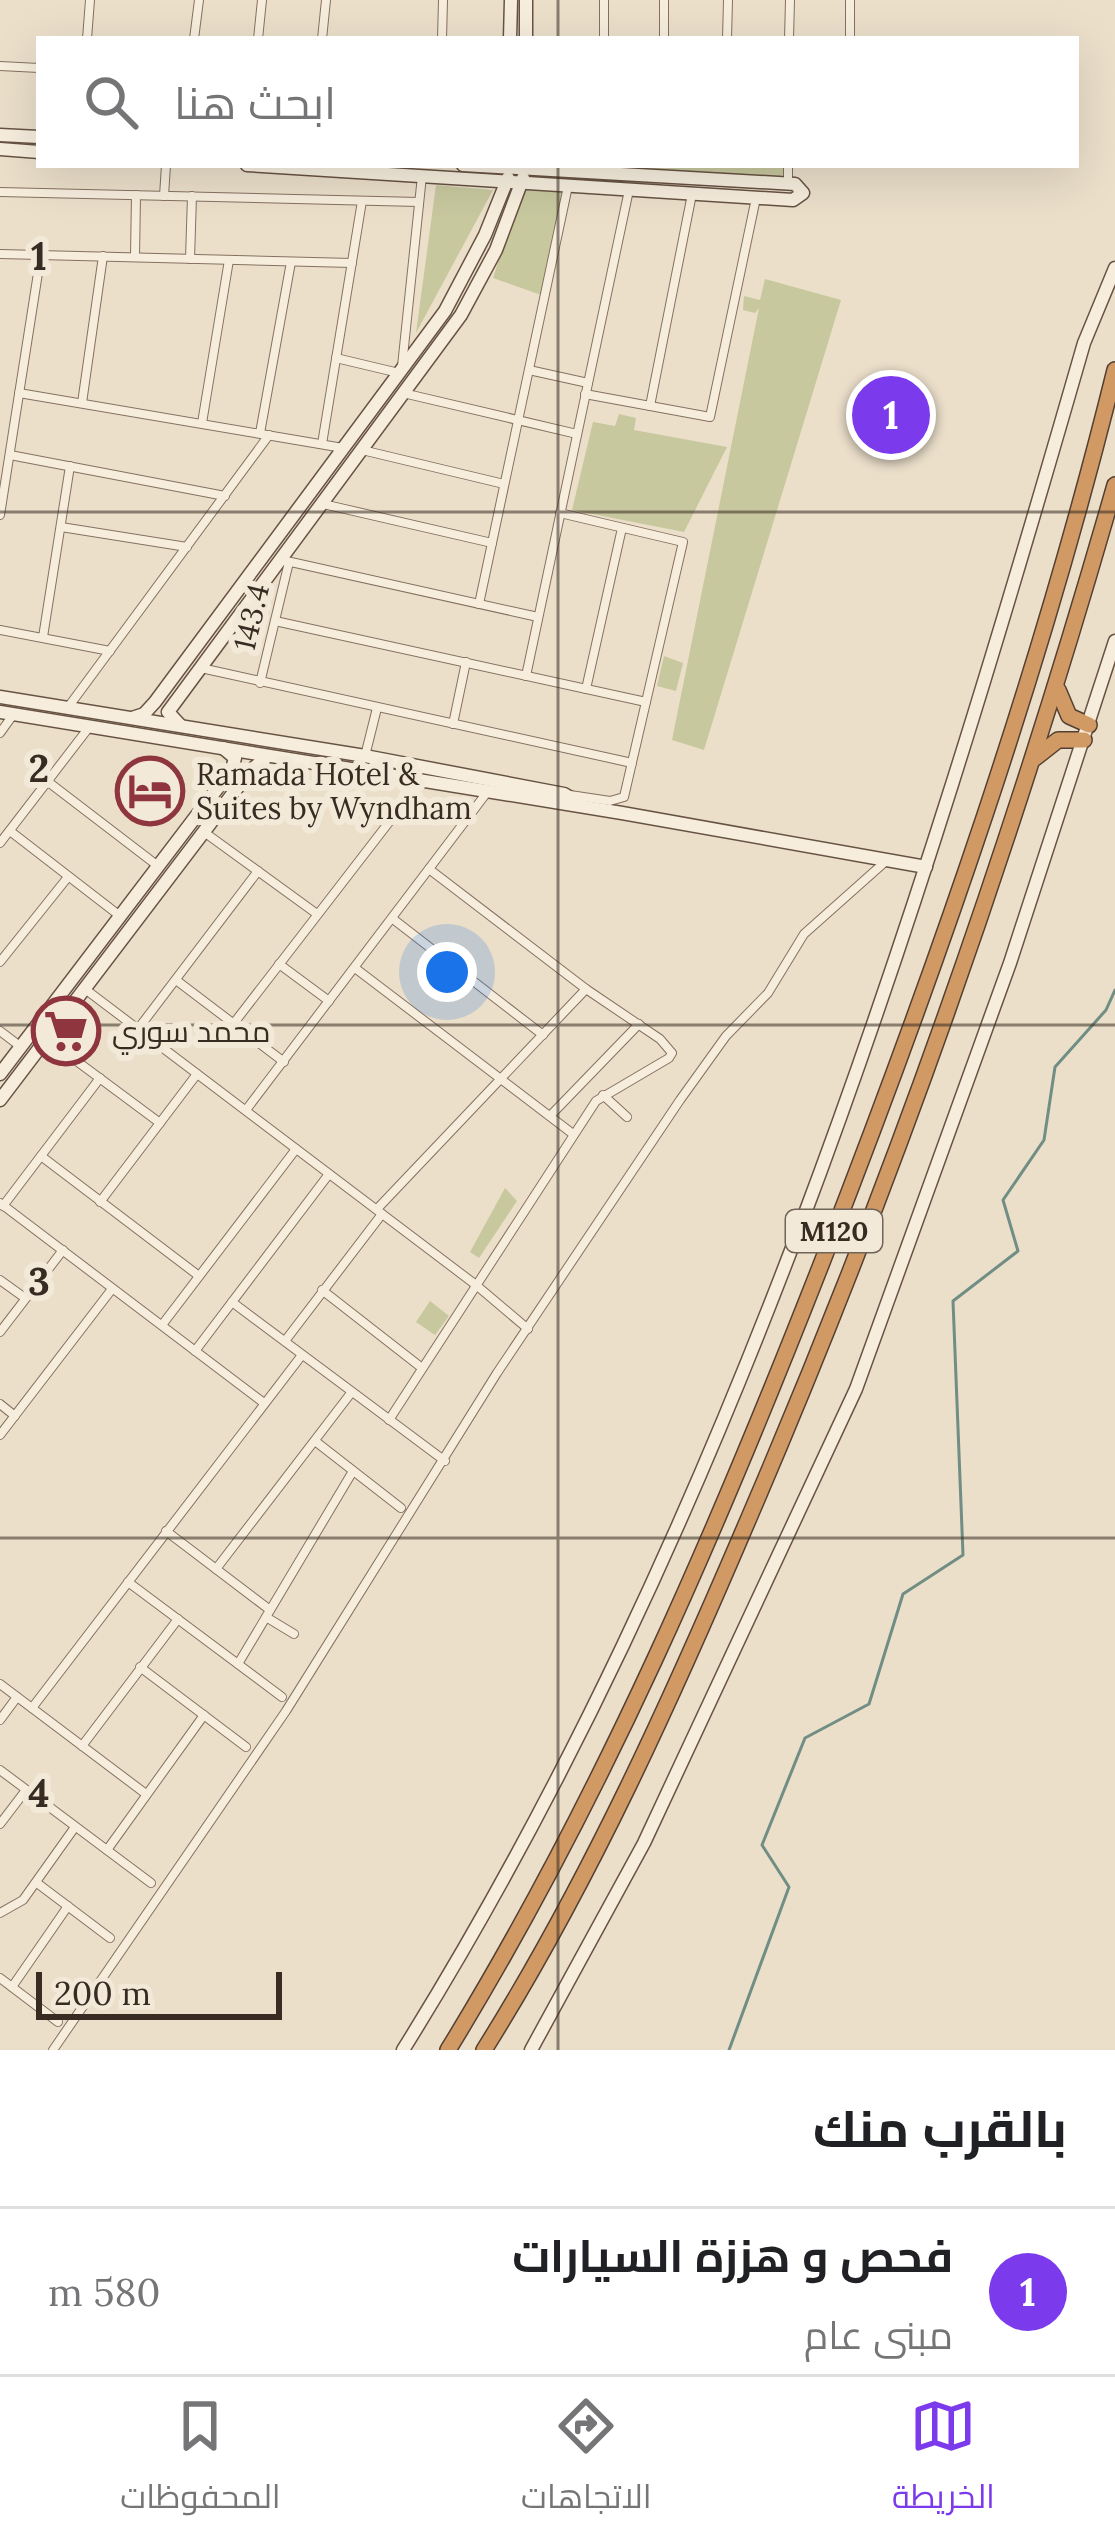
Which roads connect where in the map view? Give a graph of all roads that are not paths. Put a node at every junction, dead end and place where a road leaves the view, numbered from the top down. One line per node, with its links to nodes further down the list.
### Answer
1 (90, 0): 13 (street)
2 (199, 0): 14 (street)
3 (262, 0): 15 (street)
4 (326, 0): 16 (street)
5 (442, 0): 17 (street)
6 (511, 0): 18 (street)
7 (526, 0): 19 (street)
8 (604, 0): 20 (street)
9 (664, 0): 21 (street)
10 (728, 0): 22 (street)
11 (790, 0): 23 (street)
12 (850, 0): 24 (street)
13 (87, 36)
14 (194, 36)
15 (258, 36)
16 (322, 36)
17 (442, 36)
18 (511, 36)
19 (526, 36)
20 (604, 36)
21 (664, 36)
22 (727, 36)
23 (790, 36)
24 (850, 36)
25 (0, 66): 26 (street)
26 (36, 68)
27 (0, 135): 28 (street)
28 (36, 137)
29 (0, 149): 30 (street)
30 (36, 152)
31 (166, 168): 44 (street)
32 (295, 168): 36 (street)
33 (475, 168): 37 (street)
34 (788, 168): 38 (street)
35 (602, 169): 37 (street); 38 (street)
36 (422, 176): 37 (street); 48 (street)
37 (515, 178): 39 (street); 61 (street); 64 (street)
38 (788, 184): 46 (street)
39 (568, 186): 40 (street); 59 (street)
40 (629, 190): 42 (street); 62 (street)
41 (0, 192): 43 (street)
42 (692, 194): 46 (street); 66 (street)
43 (136, 195): 44 (street); 52 (street)
44 (164, 196): 45 (street)
45 (192, 196): 47 (street); 53 (street)
46 (755, 198): 66 (street)
47 (362, 201): 48 (street); 56 (street)
48 (419, 202): 61 (street)
49 (0, 254): 50 (street)
50 (41, 254): 51 (street); 63 (street)
51 (103, 256): 52 (street); 65 (street)
52 (135, 257): 53 (street)
53 (190, 259): 54 (street)
54 (229, 260): 55 (street); 70 (street)
55 (291, 262): 56 (street); 71 (street)
56 (352, 263): 58 (street)
57 (1115, 268): 135 (street)
58 (336, 358): 61 (street); 73 (street)
59 (529, 370): 62 (street); 69 (street)
60 (1115, 370): 233 (highway, M120)
61 (400, 372): 74 (street)
62 (587, 388): 66 (street); 72 (street)
63 (19, 393): 65 (street); 68 (street)
64 (404, 393): 69 (street); 75 (street)
65 (82, 403): 70 (street)
66 (650, 406)
67 (0, 415): 68 (street)
68 (15, 418): 76 (street)
69 (518, 420): 72 (street); 80 (street)
70 (202, 423): 71 (street)
71 (265, 434): 73 (street); 82 (street)
72 (577, 434): 84 (street)
73 (322, 444): 74 (street)
74 (344, 448): 78 (street)
75 (362, 450): 79 (street); 80 (street)
76 (10, 454): 77 (street); 85 (street)
77 (70, 466): 82 (street); 86 (street)
78 (326, 473): 79 (street); 105 (street)
79 (338, 482): 83 (street)
80 (504, 484): 88 (street)
81 (1115, 485): 101 (highway, M120)
82 (225, 496): 89 (street)
83 (322, 504): 88 (street); 90 (street)
84 (560, 513): 87 (street); 92 (street)
85 (0, 515)
86 (61, 526): 89 (street); 95 (street)
87 (622, 528): 103 (street); 106 (street)
88 (492, 543): 91 (street)
89 (187, 547): 97 (street)
90 (285, 561): 91 (street); 93 (street, 143.4); 99 (street)
91 (479, 604): 92 (street)
92 (538, 617): 100 (street)
93 (275, 621): 98 (street); 102 (street, 143.4)
94 (0, 630): 95 (street)
95 (43, 637): 97 (street)
96 (1115, 641): 115 (street)
97 (110, 651): 107 (street)
98 (466, 662): 100 (street); 112 (street)
99 (201, 668): 102 (street); 109 (street)
100 (526, 676): 103 (street)
101 (1058, 682): 115 (highway); 121 (highway, M120)
102 (260, 683): 108 (street)
103 (586, 689): 106 (street)
104 (0, 697): 107 (street)
105 (155, 702): 109 (street); 111 (street)
106 (646, 702): 122 (street)
107 (68, 708): 111 (street)
108 (376, 708): 112 (street); 119 (street)
109 (168, 712): 114 (street)
110 (7, 713): 113 (street); 116 (street)
111 (132, 718): 114 (street)
112 (453, 724): 122 (street)
113 (90, 726): 117 (street); 126 (street)
114 (181, 726): 120 (street)
115 (1086, 732): 121 (highway); 235 (street)
116 (0, 733)
117 (222, 748): 118 (street); 123 (street)
118 (270, 756): 120 (street); 124 (street)
119 (365, 756): 120 (street); 128 (street)
120 (330, 758): 125 (street)
121 (1033, 760): 234 (highway, M120)
122 (632, 763): 128 (street)
123 (232, 769): 124 (street); 134 (street)
124 (245, 778): 131 (street)
125 (421, 780): 127 (street); 139 (street)
126 (47, 781): 130 (street); 134 (street)
127 (488, 791): 129 (street); 136 (street)
128 (564, 794): 129 (street)
129 (584, 806): 133 (street)
130 (10, 831): 132 (street); 138 (street)
131 (204, 832): 137 (street); 146 (street)
132 (0, 843)
133 (887, 860): 135 (street); 185 (street)
134 (158, 866): 140 (street)
135 (926, 867): 232 (street)
136 (429, 869): 141 (street); 147 (street)
137 (258, 872): 139 (street); 145 (street)
138 (68, 877): 140 (street); 142 (street)
139 (317, 914): 143 (street)
140 (120, 916): 148 (street)
141 (393, 919): 144 (street); 155 (street)
142 (2, 957)
143 (279, 964): 149 (street); 151 (street)
144 (355, 968): 149 (street); 162 (street)
145 (176, 980): 151 (street); 153 (street)
146 (86, 989): 150 (street); 153 (street)
147 (586, 989): 152 (street); 155 (street)
148 (57, 999): 150 (street); 157 (street)
149 (329, 1001): 158 (street)
150 (69, 1010): 156 (street)
151 (234, 1023): 158 (street)
152 (639, 1024): 163 (street); 166 (street)
153 (138, 1029): 160 (street)
154 (0, 1031): 157 (street)
155 (543, 1034): 162 (street)
156 (46, 1039): 161 (street); 164 (street)
157 (21, 1047): 159 (street)
158 (284, 1062): 165 (street)
159 (0, 1074)
160 (197, 1074): 165 (street); 168 (street)
161 (100, 1078): 168 (street); 171 (street)
162 (501, 1078): 166 (street); 175 (street)
163 (603, 1095): 167 (street); 169 (street)
164 (0, 1100)
165 (246, 1110): 170 (street)
166 (550, 1116): 169 (street)
167 (627, 1117)
168 (160, 1123): 173 (street)
169 (573, 1134): 179 (street)
170 (296, 1149): 172 (street); 177 (street)
171 (41, 1156): 173 (street); 174 (street)
172 (329, 1174): 175 (street); 183 (street)
173 (100, 1202): 177 (street)
174 (2, 1204): 176 (street)
175 (379, 1211): 179 (street); 181 (street)
176 (63, 1250): 180 (street); 182 (street)
177 (200, 1276): 184 (street)
178 (0, 1280): 182 (street)
179 (476, 1285): 185 (street); 190 (street)
180 (112, 1288): 184 (street); 194 (street)
181 (322, 1290): 187 (street); 190 (street)
182 (25, 1298): 186 (street)
183 (232, 1302): 187 (street); 188 (street)
184 (162, 1325): 188 (street)
185 (528, 1329): 198 (street)
186 (0, 1332)
187 (285, 1341): 189 (street)
188 (195, 1351): 192 (street)
189 (302, 1355): 191 (street); 192 (street)
190 (422, 1368): 195 (street)
191 (351, 1393): 195 (street); 197 (street)
192 (264, 1402): 201 (street)
193 (0, 1404): 194 (street)
194 (15, 1416): 196 (street)
195 (389, 1420): 198 (street)
196 (0, 1435)
197 (315, 1441): 199 (street); 202 (street)
198 (445, 1461): 231 (street)
199 (353, 1471): 200 (street); 204 (street)
200 (400, 1508)
201 (166, 1531): 202 (street); 203 (street)
202 (216, 1569): 204 (street)
203 (128, 1582): 205 (street); 212 (street)
204 (268, 1613): 206 (street); 207 (street)
205 (178, 1619): 207 (street); 208 (street)
206 (294, 1634)
207 (238, 1664): 211 (street)
208 (140, 1667): 213 (street); 215 (street)
209 (0, 1684): 210 (street)
210 (17, 1697): 212 (street); 214 (street)
211 (282, 1697)
212 (32, 1708): 215 (street)
213 (204, 1715): 216 (street); 219 (street)
214 (0, 1720)
215 (82, 1746): 219 (street)
216 (246, 1747)
217 (0, 1770): 218 (street)
218 (26, 1790): 220 (street); 221 (street)
219 (146, 1794): 222 (street)
220 (0, 1824)
221 (75, 1827): 222 (street); 223 (street)
222 (107, 1851): 224 (street)
223 (37, 1883): 225 (street); 226 (street)
224 (151, 1883)
225 (68, 1906): 227 (street); 229 (street)
226 (0, 1912)
227 (110, 1938)
228 (0, 1978): 229 (street)
229 (12, 1987): 230 (street)
230 (58, 2022)
231 (53, 2050)
232 (403, 2050)
233 (448, 2050)
234 (484, 2050)
235 (531, 2050)

